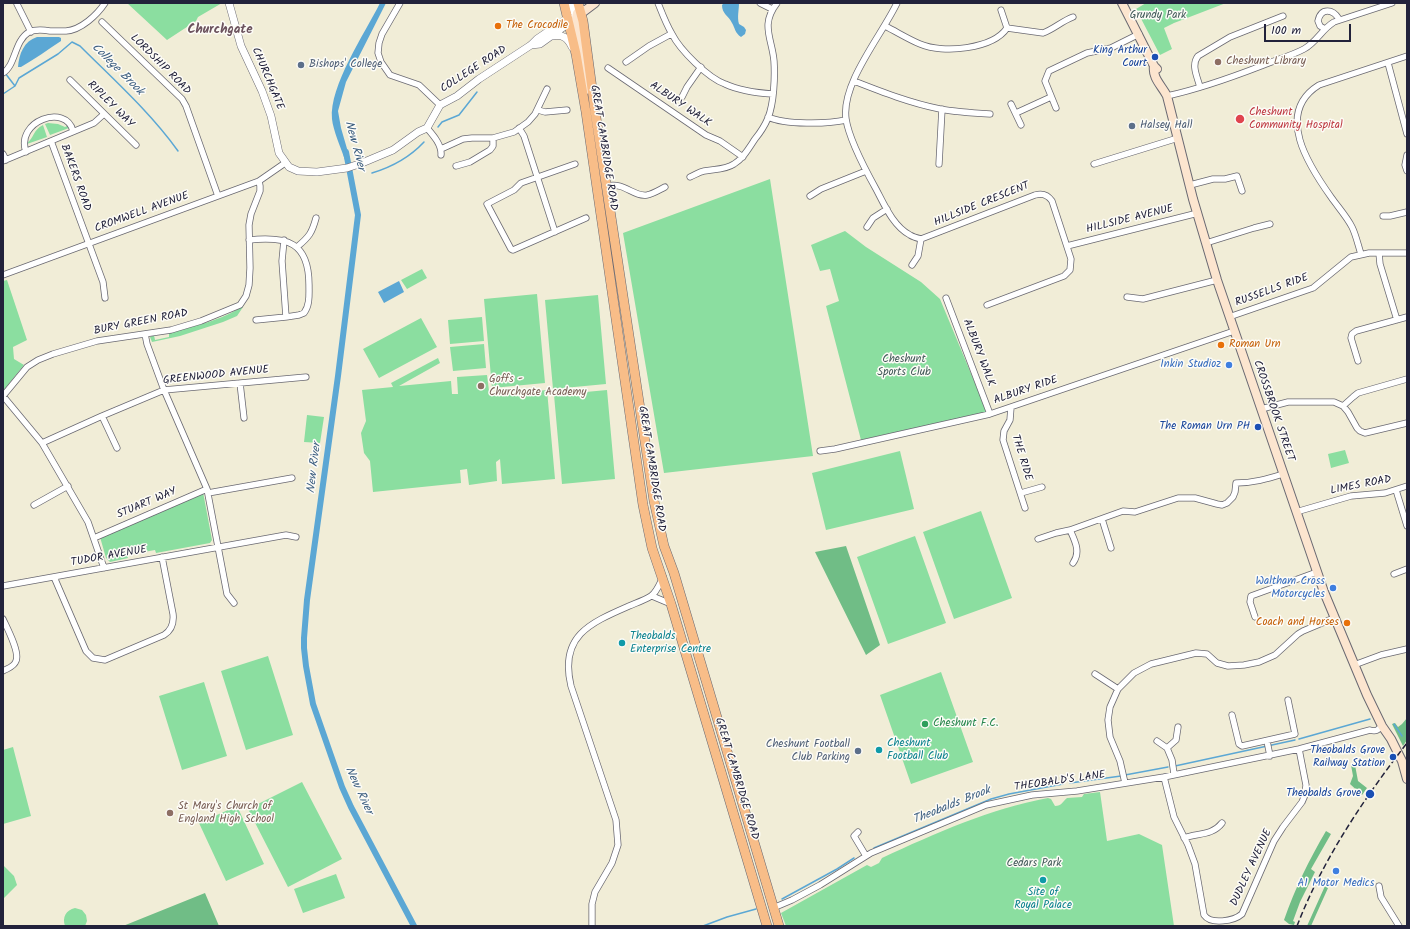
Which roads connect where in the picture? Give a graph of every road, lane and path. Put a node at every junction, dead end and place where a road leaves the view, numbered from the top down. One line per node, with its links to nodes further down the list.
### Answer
1 (105, 3): 25 (street)
2 (229, 3): 70 (street, CHURCHGATE)
3 (400, 3): 46 (street)
4 (564, 3): 17 (highway, GREAT CAMBRIDGE ROAD)
5 (571, 3): 17 (street)
6 (589, 3): 17 (main road, COLLEGE ROAD)
7 (595, 3): 17 (main road, COLLEGE ROAD)
8 (658, 3): 26 (street)
9 (760, 3): 15 (street)
10 (777, 3): 15 (street)
11 (897, 3): 22 (street)
12 (1122, 3): 27 (main road, CROSSBROOK STREET)
13 (1392, 3): 20 (street)
14 (17, 4): 25 (street)
15 (772, 9): 41 (street)
16 (1001, 10): 23 (street)
17 (575, 14): 28 (street, COLLEGE ROAD); 29 (street, COLLEGE ROAD); 30 (highway, GREAT CAMBRIDGE ROAD); 51 (main road); 81 (highway, GREAT CAMBRIDGE ROAD)
18 (1282, 16): 39 (street)
19 (1073, 17): 23 (street)
20 (1339, 19): 24 (street); 24 (street)
21 (102, 22): 84 (street, LORDSHIP ROAD)
22 (885, 26): 23 (street); 38 (street)
23 (1007, 28)
24 (1325, 29): 39 (street)
25 (31, 32): 36 (street)
26 (672, 34): 32 (street); 35 (street)
27 (1139, 34): 42 (main road, CROSSBROOK STREET); 44 (street)
28 (551, 36): 29 (street, COLLEGE ROAD); 30 (street)
29 (531, 45): 46 (street, COLLEGE ROAD)
30 (576, 54): 51 (highway, GREAT CAMBRIDGE ROAD)
31 (1407, 56): 33 (street)
32 (626, 62)
33 (1388, 62): 61 (street); 104 (street)
34 (608, 68): 68 (street, ALBURY WALK)
35 (701, 68): 41 (street); 43 (street)
36 (4, 72)
37 (70, 80): 53 (street, RIPLEY WAY)
38 (854, 81): 48 (street); 56 (street)
39 (1200, 87): 42 (street)
40 (547, 89): 49 (street)
41 (773, 94): 55 (street)
42 (1167, 96): 63 (main road, CROSSBROOK STREET)
43 (682, 97)
44 (1051, 97): 47 (street); 52 (street)
45 (1011, 104): 52 (street)
46 (440, 105): 58 (street, COLLEGE ROAD)
47 (1056, 108)
48 (942, 109): 54 (street); 72 (street)
49 (538, 110): 50 (street); 59 (street)
50 (567, 110)
51 (586, 112): 161 (highway, GREAT CAMBRIDGE ROAD)
52 (1016, 113): 57 (street)
53 (104, 114): 60 (street); 65 (street, RIPLEY WAY)
54 (990, 114)
55 (768, 117): 56 (street); 68 (street)
56 (846, 120): 75 (street)
57 (1021, 125)
58 (427, 128): 62 (street); 70 (street)
59 (519, 128): 62 (street); 77 (street)
60 (73, 131): 64 (street); 66 (street)
61 (1407, 134)
62 (493, 138): 74 (street)
63 (1178, 138): 73 (street); 80 (main road, CROSSBROOK STREET)
64 (51, 141): 66 (street); 99 (street, BAKERS ROAD)
65 (136, 145)
66 (26, 152): 69 (street)
67 (1407, 155): 76 (street)
68 (742, 157): 78 (street)
69 (4, 158)
70 (285, 163): 79 (street, CROMWELL AVENUE)
71 (575, 164): 77 (street)
72 (939, 164)
73 (1094, 164)
74 (456, 166)
75 (866, 171): 85 (street); 86 (street)
76 (1407, 171)
77 (538, 177): 94 (street); 94 (street)
78 (690, 177)
79 (258, 181): 84 (street, CROMWELL AVENUE); 96 (street, BURY GREEN ROAD)
80 (1190, 185): 83 (street); 88 (main road, CROSSBROOK STREET)
81 (607, 186): 82 (street); 193 (highway, GREAT CAMBRIDGE ROAD)
82 (665, 188)
83 (1242, 191)
84 (218, 196): 99 (street, CROMWELL AVENUE)
85 (810, 196)
86 (887, 209): 93 (street); 95 (street)
87 (1407, 212): 89 (street)
88 (1198, 213): 98 (main road, CROSSBROOK STREET); 100 (street, HILLSIDE AVENUE)
89 (1383, 216)
90 (316, 218): 101 (street)
91 (586, 218): 94 (street)
92 (1270, 224): 98 (street)
93 (867, 227)
94 (555, 232)
95 (921, 239): 100 (street, HILLSIDE CRESCENT); 105 (street)
96 (249, 240): 97 (street); 118 (street, BURY GREEN ROAD)
97 (284, 240): 101 (street); 112 (street)
98 (1206, 243): 107 (main road, CROSSBROOK STREET)
99 (89, 244): 106 (street, CROMWELL AVENUE); 109 (street, BAKERS ROAD)
100 (1067, 246): 111 (street, HILLSIDE CRESCENT)
101 (297, 247): 112 (street)
102 (1379, 253): 103 (street, RUSSELLS RIDE); 104 (street, RUSSELLS RIDE); 116 (street)
103 (1407, 253)
104 (1361, 254): 113 (street, RUSSELLS RIDE)
105 (912, 265)
106 (3, 275)
107 (1217, 280): 108 (street); 113 (main road, CROSSBROOK STREET)
108 (1127, 297)
109 (105, 298)
110 (946, 298): 128 (street, ALBURY WALK)
111 (987, 305)
112 (286, 316): 115 (street)
113 (1229, 317): 117 (main road, CROSSBROOK STREET)
114 (1407, 317): 116 (street)
115 (256, 320)
116 (1397, 320): 119 (street)
117 (1234, 331): 126 (street, ALBURY RIDE); 127 (main road, CROSSBROOK STREET)
118 (145, 334): 123 (street); 124 (street, BURY GREEN ROAD)
119 (1358, 361)
120 (306, 377): 122 (street, GREENWOOD AVENUE)
121 (1407, 379): 125 (street)
122 (240, 383): 123 (street, GREENWOOD AVENUE); 130 (street)
123 (164, 390): 129 (street, GREENWOOD AVENUE); 141 (street)
124 (3, 396): 132 (street)
125 (1343, 406): 127 (street); 131 (street)
126 (1011, 407): 128 (street, ALBURY RIDE); 142 (street, THE RIDE)
127 (1262, 408): 135 (main road, CROSSBROOK STREET)
128 (990, 414): 134 (street, ALBURY RIDE)
129 (102, 416): 132 (street, GREENWOOD AVENUE); 133 (street)
130 (244, 418)
131 (1407, 424)
132 (42, 443): 137 (street)
133 (117, 448)
134 (820, 451)
135 (1283, 474): 145 (main road, CROSSBROOK STREET); 146 (street)
136 (292, 478): 141 (street, STUART WAY)
137 (68, 486): 143 (street); 150 (street)
138 (1407, 486): 140 (street, LIMES ROAD)
139 (1042, 487): 142 (street, THE RIDE)
140 (1396, 490): 145 (street, LIMES ROAD); 147 (street)
141 (208, 491): 150 (street, STUART WAY); 152 (street)
142 (1021, 493): 144 (street, THE RIDE)
143 (34, 505)
144 (1025, 508)
145 (1296, 512): 158 (main road, CROSSBROOK STREET)
146 (1102, 519): 148 (street); 153 (street)
147 (1407, 526)
148 (1070, 530): 151 (street); 155 (street)
149 (296, 537): 152 (street, TUDOR AVENUE)
150 (94, 538): 156 (street)
151 (1038, 539)
152 (218, 547): 154 (street, TUDOR AVENUE); 164 (street)
153 (1111, 548)
154 (162, 557): 156 (street, TUDOR AVENUE); 160 (street)
155 (1073, 563)
156 (104, 568): 160 (street, TUDOR AVENUE)
157 (1407, 569): 159 (street)
158 (1317, 572): 166 (street); 167 (main road, CROSSBROOK STREET)
159 (1394, 574)
160 (54, 577): 162 (street, TUDOR AVENUE)
161 (663, 577): 163 (street); 165 (highway, GREAT CAMBRIDGE ROAD)
162 (3, 586)
163 (652, 596): 165 (street); 195 (street)
164 (234, 603)
165 (671, 604): 196 (highway, GREAT CAMBRIDGE ROAD)
166 (1255, 618)
167 (1334, 618): 170 (main road, CROSSBROOK STREET); 173 (street)
168 (3, 619): 171 (street)
169 (1406, 651): 170 (street)
170 (1354, 665): 176 (main road, CROSSBROOK STREET)
171 (3, 671)
172 (1095, 674): 173 (street)
173 (1118, 689): 187 (street)
174 (1288, 700): 179 (street)
175 (1232, 715): 179 (street)
176 (1382, 726): 181 (street, THEOBALD'S LANE); 183 (main road, CROSSBROOK STREET)
177 (1178, 727): 180 (street)
178 (1157, 740): 180 (street)
179 (1268, 745): 182 (street)
180 (1167, 748): 184 (street)
181 (1299, 749): 182 (street, THEOBALD'S LANE); 194 (street, DUDLEY AVENUE)
182 (1270, 756): 184 (street, THEOBALD'S LANE)
183 (1406, 767): 186 (main road, CROSSBROOK STREET)
184 (1173, 769): 185 (street, THEOBALD'S LANE)
185 (1164, 777): 187 (street, THEOBALD'S LANE); 190 (street, DUDLEY AVENUE)
186 (1407, 779)
187 (1125, 783): 191 (street, THEOBALD'S LANE)
188 (1222, 824): 190 (street)
189 (858, 832): 191 (street)
190 (1184, 838): 194 (street, DUDLEY AVENUE)
191 (864, 854): 193 (street, THEOBALD'S LANE)
192 (1379, 886): 199 (street)
193 (773, 908): 197 (highway, GREAT CAMBRIDGE ROAD)
194 (1231, 919): 198 (street)
195 (592, 926)
196 (767, 926)
197 (779, 926)
198 (1232, 926)
199 (1399, 926)

